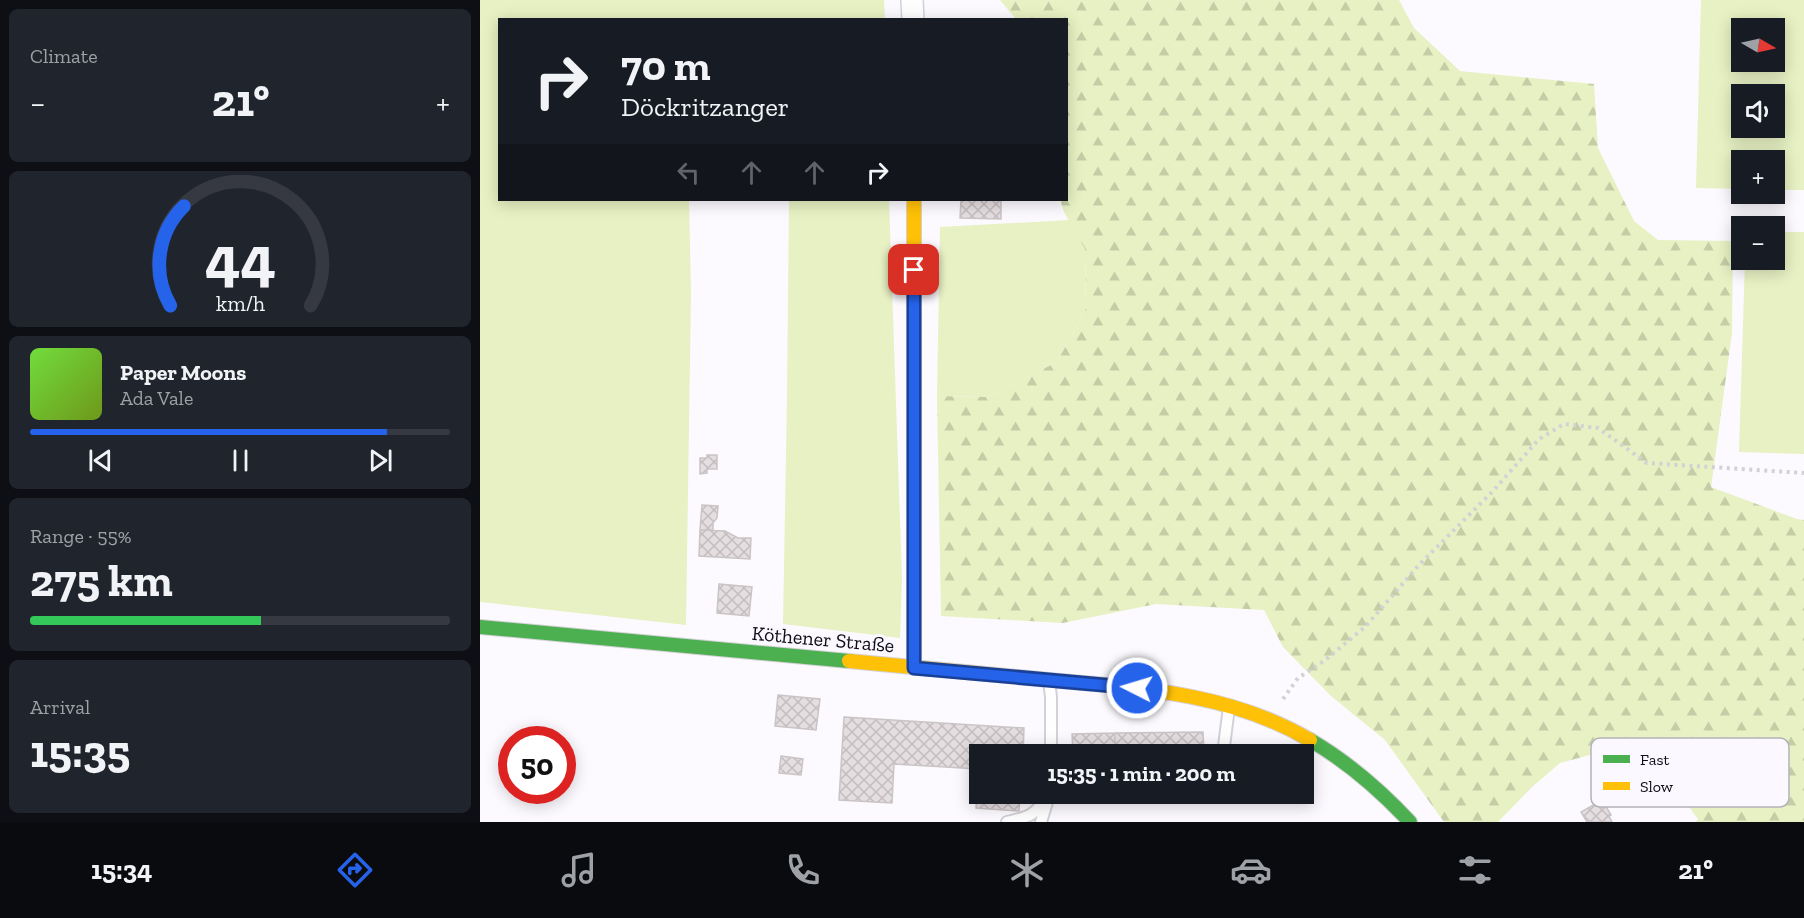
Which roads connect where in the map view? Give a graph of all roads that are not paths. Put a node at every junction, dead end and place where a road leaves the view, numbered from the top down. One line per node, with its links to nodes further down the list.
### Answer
1 (912, 0): 2 (street)
2 (913, 18)
3 (914, 201): 5 (main road)
4 (480, 627): 5 (main road, Köthener Straße)
5 (914, 668): 6 (main road, Köthener Straße)
6 (1049, 681): 7 (main road, Köthener Straße); 8 (lane)
7 (1229, 705): 9 (lane); 14 (main road, Köthener Straße)
8 (1051, 744)
9 (1224, 744)
10 (1042, 804): 12 (lane)
11 (1046, 804): 13 (lane)
12 (1007, 822)
13 (1041, 822)
14 (1410, 822)

